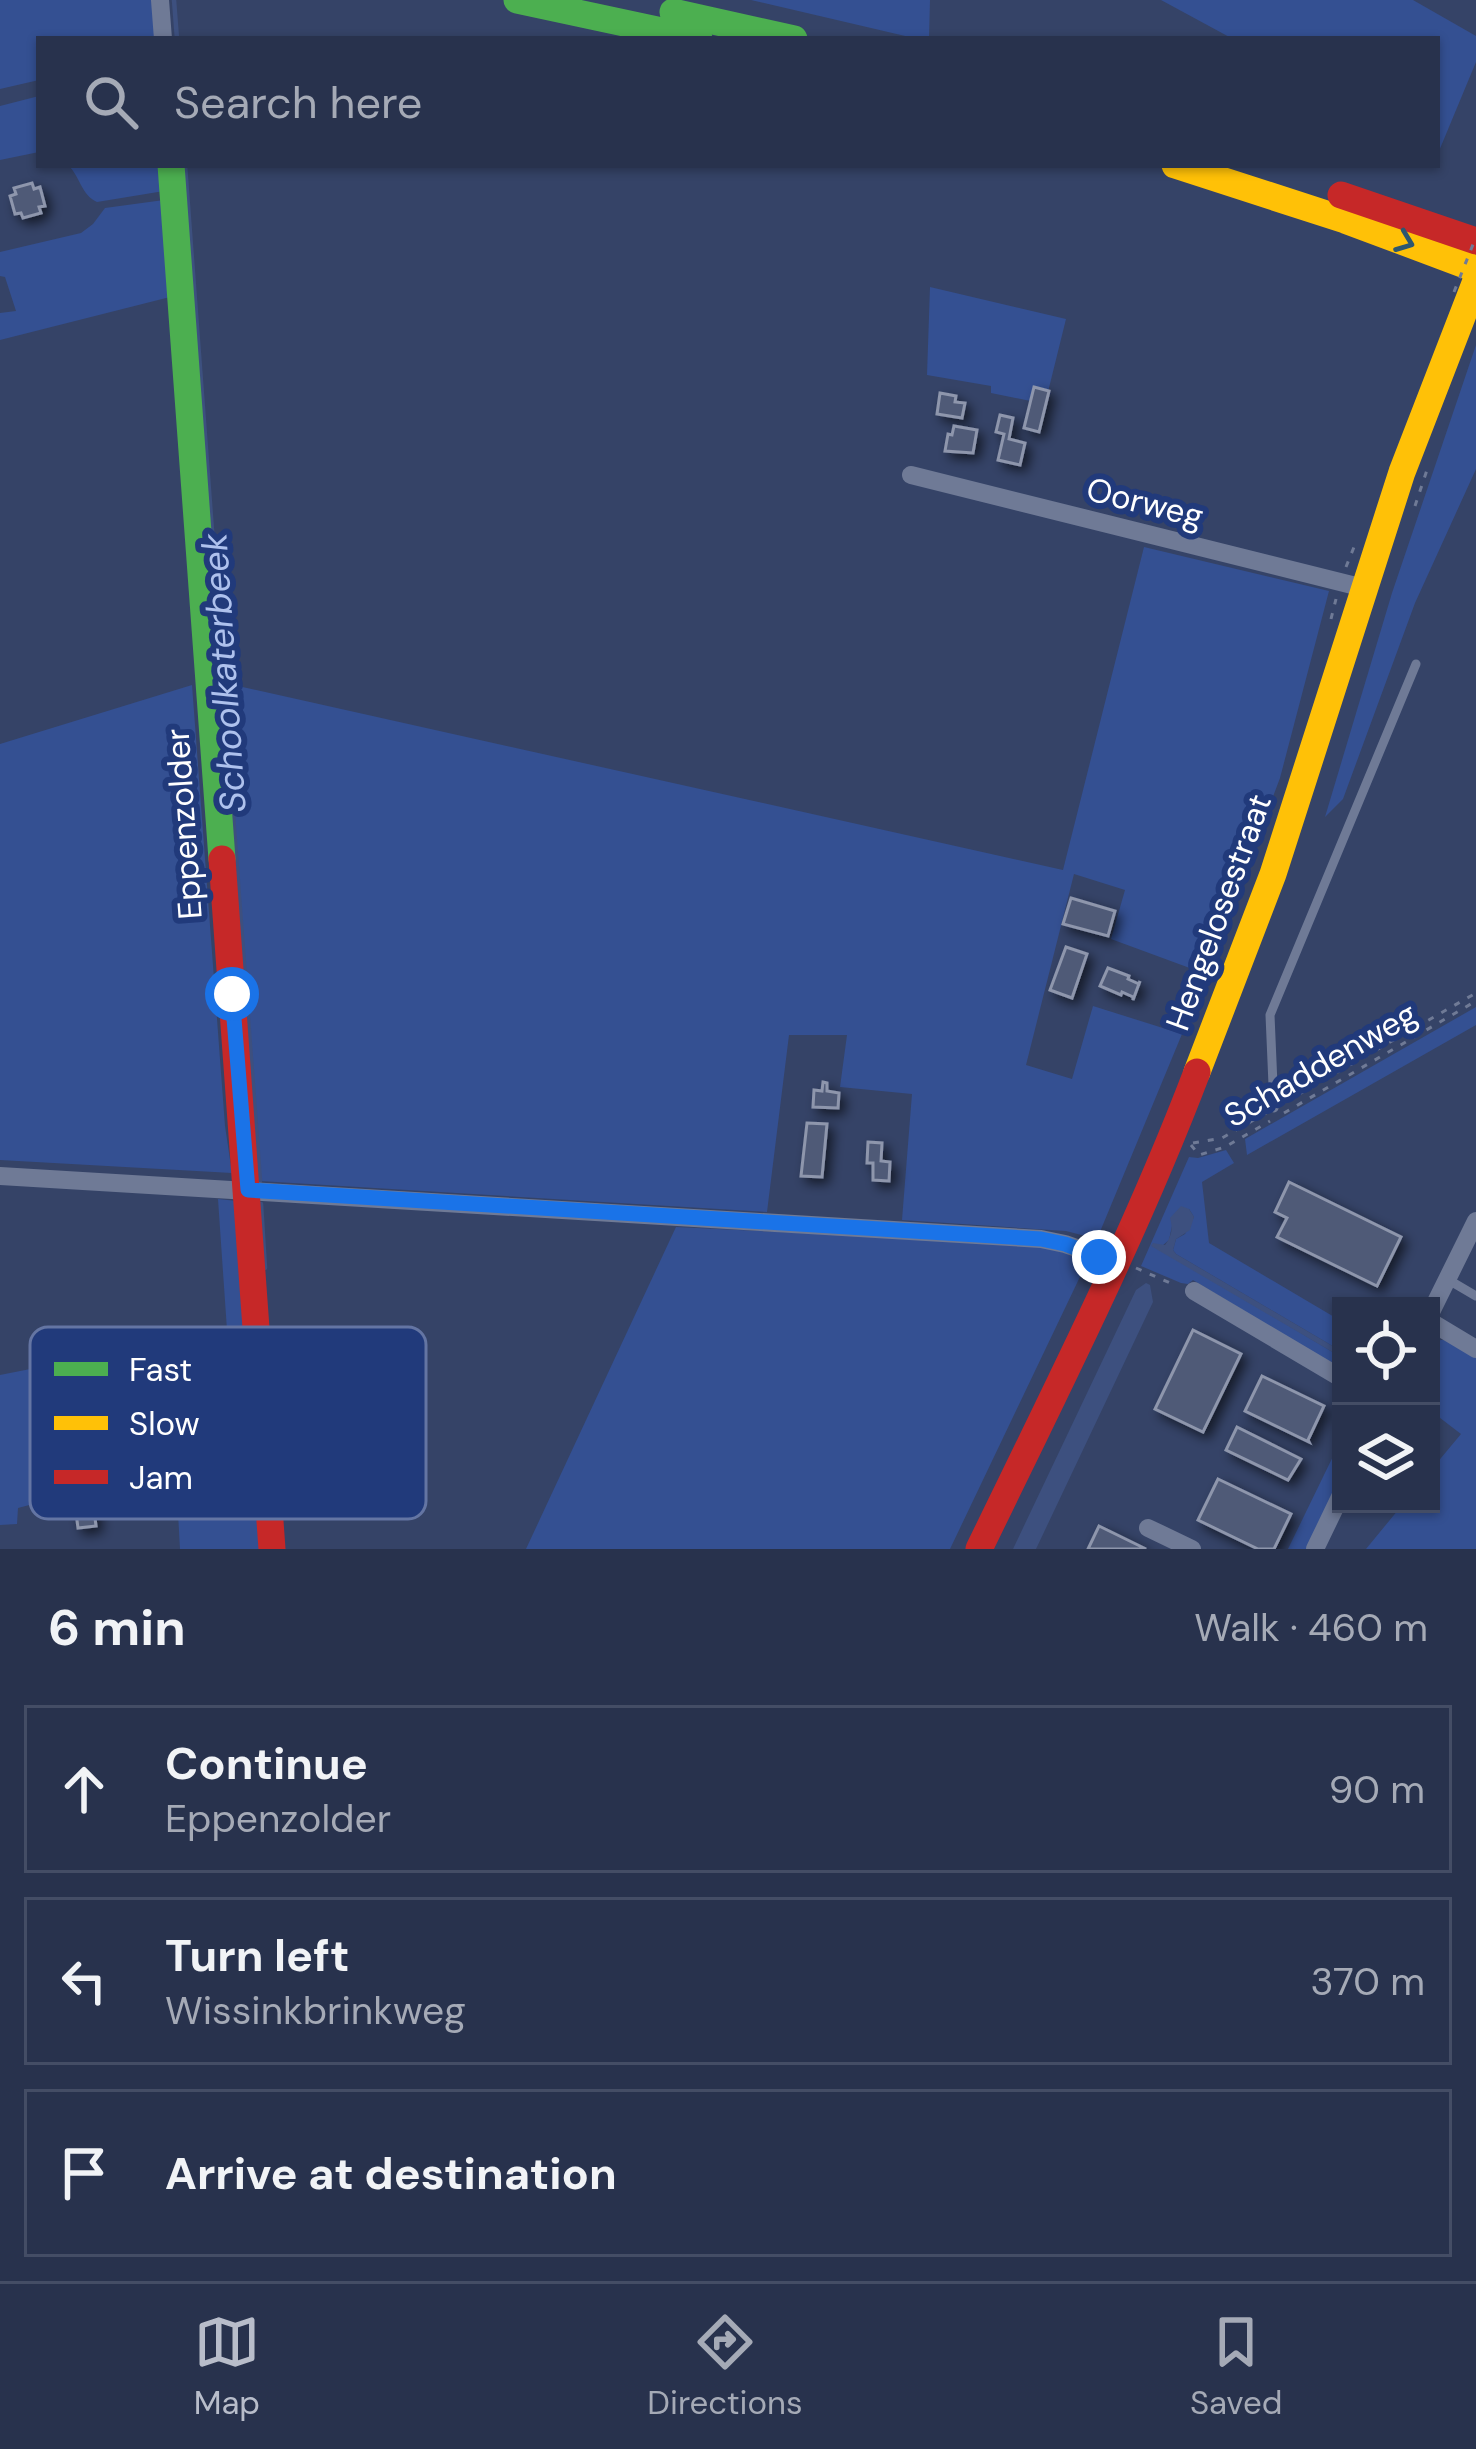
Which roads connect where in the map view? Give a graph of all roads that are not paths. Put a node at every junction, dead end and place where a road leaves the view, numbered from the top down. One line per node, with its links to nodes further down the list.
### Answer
1 (160, 0): 4 (street)
2 (517, 0): 5 (main road)
3 (620, 0): 6 (main road)
4 (163, 36)
5 (685, 36)
6 (781, 36)
7 (172, 168): 18 (main road, Eppenzolder)
8 (1184, 168): 11 (main road, one-way to 11)
9 (1258, 168): 10 (main road)
10 (1476, 239)
11 (1476, 269)
12 (1467, 290): 14 (main road, Hengelosestraat)
13 (911, 475): 14 (street, Oorweg)
14 (1352, 585): 20 (main road, Hengelosestraat)
15 (1416, 664): 16 (lane)
16 (1274, 1108)
17 (0, 1175): 18 (street)
18 (248, 1190): 20 (street); 25 (main road, Eppenzolder)
19 (1476, 1221): 21 (street)
20 (1126, 1265): 33 (main road, Hengelosestraat)
21 (1447, 1280): 23 (street); 24 (lane)
22 (1194, 1291): 28 (street)
23 (1438, 1297)
24 (1476, 1297)
25 (257, 1327)
26 (1440, 1327): 27 (street)
27 (1476, 1349)
28 (1332, 1373)
29 (1332, 1513): 35 (street)
30 (270, 1519): 32 (main road, Eppenzolder)
31 (1148, 1528): 34 (street)
32 (272, 1549)
33 (979, 1549)
34 (1192, 1549)
35 (1315, 1549)

